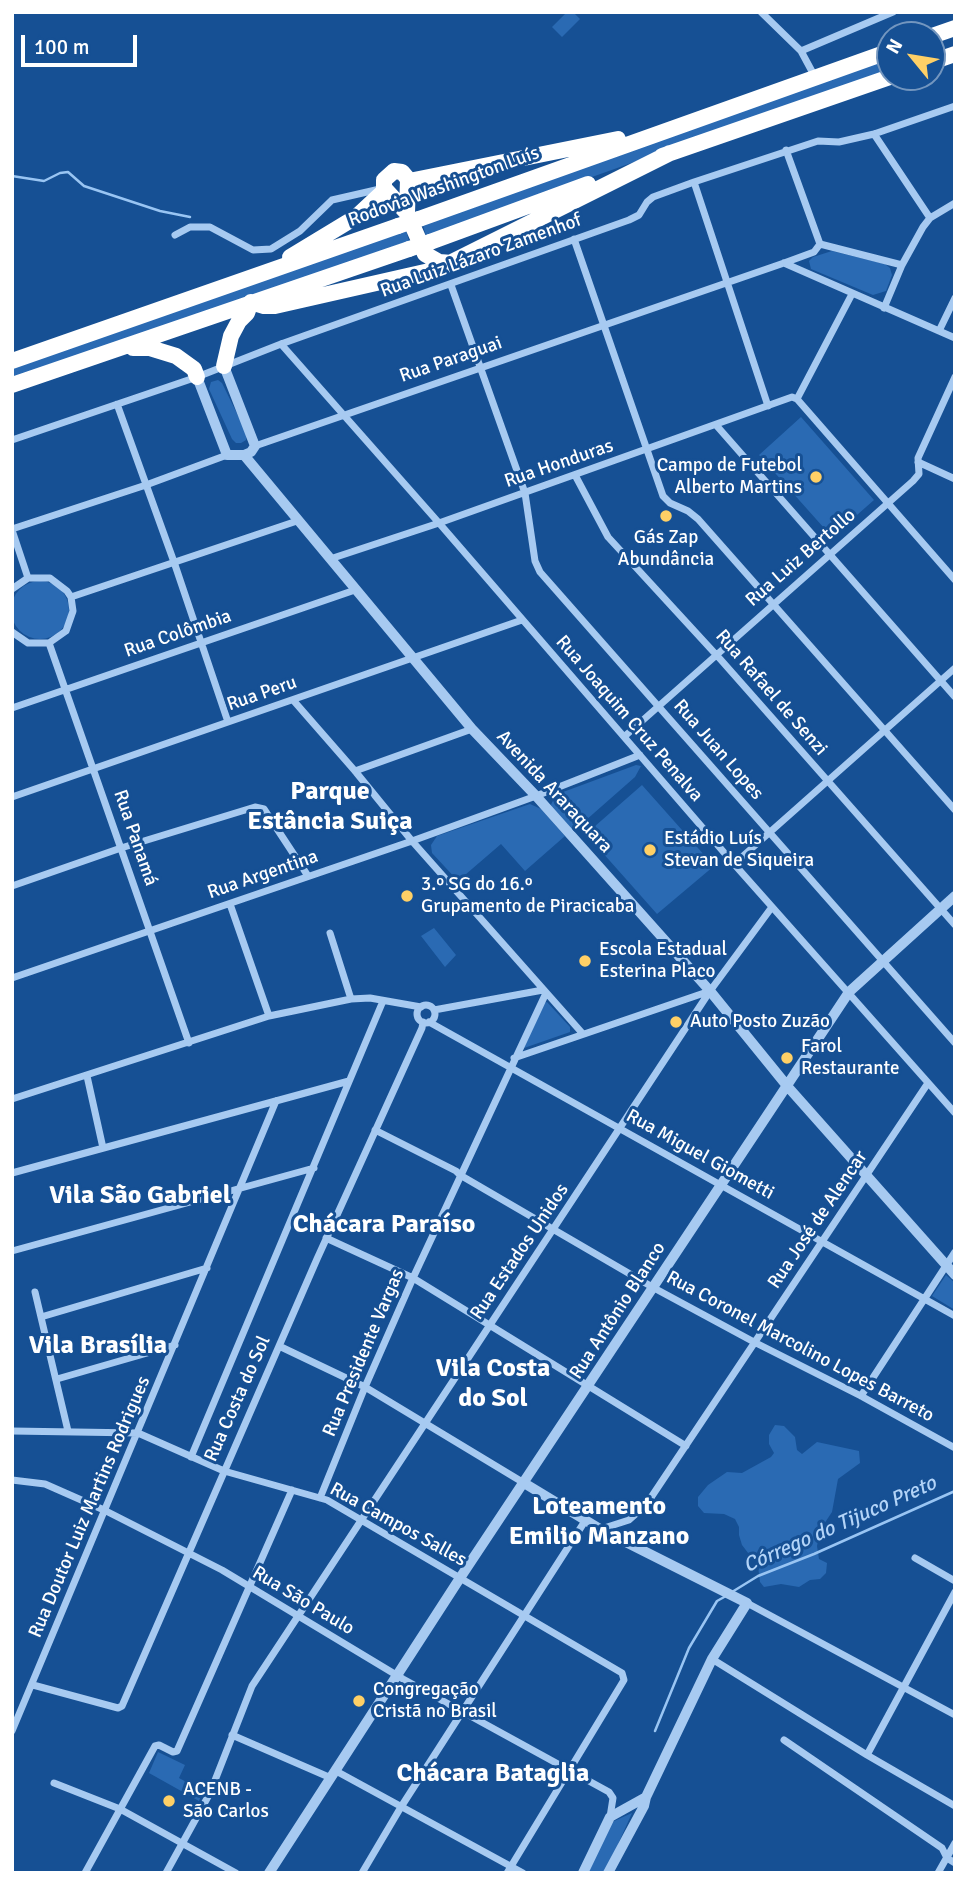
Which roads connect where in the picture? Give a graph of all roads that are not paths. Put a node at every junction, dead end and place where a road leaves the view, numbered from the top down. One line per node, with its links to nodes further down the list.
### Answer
1 (761, 12): 3 (street)
2 (893, 12): 3 (street)
3 (801, 51): 5 (street)
4 (876, 56): 5 (highway, Rodovia Washington Luís)
5 (816, 77): 8 (highway, Rodovia Washington Luís)
6 (876, 81): 11 (highway)
7 (955, 106): 9 (street, Rua Luiz Lázaro Zamenhof)
8 (668, 129): 12 (highway); 17 (highway, Rodovia Washington Luís)
9 (874, 134): 10 (street, Rua Luiz Lázaro Zamenhof); 16 (street)
10 (786, 150): 13 (street, Rua Luiz Lázaro Zamenhof); 20 (street)
11 (670, 153): 21 (highway); 22 (highway)
12 (409, 181): 14 (highway); 17 (highway)
13 (694, 182): 19 (street, Rua Luiz Lázaro Zamenhof); 26 (street)
14 (385, 189): 17 (highway); 18 (street); 28 (highway)
15 (955, 203): 16 (street)
16 (930, 218): 24 (street)
17 (408, 220): 21 (highway); 28 (highway, Rodovia Washington Luís)
18 (175, 235)
19 (574, 239): 27 (street, Rua Luiz Lázaro Zamenhof); 33 (street)
20 (820, 244): 23 (street, Rua Paraguai); 24 (street)
21 (421, 248): 22 (highway); 25 (highway); 31 (highway)
22 (454, 263): 25 (highway)
23 (785, 263): 26 (street, Rua Paraguai); 29 (street)
24 (902, 265): 32 (street)
25 (411, 275): 31 (highway)
26 (726, 283): 33 (street, Rua Paraguai); 46 (street)
27 (451, 285): 36 (street, Rua Luiz Lázaro Zamenhof); 40 (street)
28 (208, 292): 38 (highway, Rodovia Washington Luís)
29 (852, 294): 32 (street); 44 (street)
30 (955, 298): 34 (street)
31 (251, 302): 37 (highway); 39 (highway)
32 (884, 308): 34 (street)
33 (604, 325): 40 (street, Rua Paraguai); 51 (street)
34 (939, 331): 35 (street)
35 (955, 338)
36 (281, 344): 39 (street, Rua Luiz Lázaro Zamenhof); 47 (street, Rua Joaquim Cruz Penalva)
37 (96, 357): 41 (highway); 43 (highway)
38 (12, 361)
39 (224, 366): 41 (street, Rua Luiz Lázaro Zamenhof); 50 (street)
40 (480, 369): 47 (street, Rua Paraguai); 58 (street)
41 (197, 377): 45 (street, Rua Luiz Lázaro Zamenhof); 52 (street)
42 (955, 377): 54 (street, Rua Luiz Bertollo)
43 (12, 385)
44 (797, 399): 46 (street, Rua Honduras); 59 (street)
45 (117, 404): 49 (street, Rua Luiz Lázaro Zamenhof); 57 (street)
46 (768, 405): 48 (street, Rua Honduras)
47 (344, 416): 50 (street, Rua Paraguai); 61 (street, Rua Joaquim Cruz Penalva)
48 (716, 425): 51 (street, Rua Honduras); 63 (street)
49 (12, 440)
50 (255, 446): 53 (street, Rua Paraguai)
51 (646, 450): 55 (street, Rua Honduras); 71 (street)
52 (227, 455): 53 (street); 57 (street)
53 (244, 455): 60 (street, Avenida Araraquara)
54 (918, 462): 56 (street); 59 (street, Rua Luiz Bertollo)
55 (575, 475): 58 (street, Rua Honduras); 76 (street, Rua Rafael de Senzi)
56 (955, 479)
57 (146, 485): 62 (street); 65 (street)
58 (525, 492): 61 (street, Rua Honduras); 83 (street, Rua Juan Lopes)
59 (888, 503): 63 (street, Rua Luiz Bertollo); 67 (street)
60 (297, 521): 64 (street, Avenida Araraquara); 65 (street)
61 (439, 523): 64 (street, Rua Honduras); 72 (street, Rua Joaquim Cruz Penalva)
62 (12, 530): 66 (street)
63 (830, 553): 71 (street, Rua Luiz Bertollo); 79 (street)
64 (330, 559): 69 (street, Avenida Araraquara)
65 (174, 562): 70 (street); 74 (street)
66 (28, 578): 68 (street); 70 (street)
67 (955, 580)
68 (12, 589)
69 (355, 590): 74 (street, Rua Colômbia); 77 (street, Avenida Araraquara)
70 (71, 597): 75 (street)
71 (773, 603): 76 (street, Rua Luiz Bertollo); 87 (street)
72 (522, 620): 77 (street, Rua Peru); 88 (street, Rua Joaquim Cruz Penalva)
73 (12, 632): 75 (street)
74 (202, 642): 80 (street, Rua Colômbia); 85 (street)
75 (49, 643): 80 (street, Rua Panamá)
76 (716, 654): 83 (street, Rua Luiz Bertollo); 92 (street, Rua Rafael de Senzi)
77 (411, 659): 82 (street, Rua Peru); 86 (street, Avenida Araraquara)
78 (955, 668): 79 (street)
79 (940, 680): 81 (street); 87 (street)
80 (67, 690): 84 (street, Rua Colômbia); 90 (street, Rua Panamá)
81 (955, 697)
82 (293, 700): 85 (street, Rua Peru); 91 (street)
83 (658, 705): 88 (street, Rua Luiz Bertollo); 96 (street, Rua Juan Lopes)
84 (12, 708)
85 (228, 722): 90 (street, Rua Peru)
86 (472, 729): 91 (street); 93 (street, Avenida Araraquara)
87 (885, 730): 92 (street); 95 (street)
88 (625, 736): 89 (street, Rua Joaquim Cruz Penalva)
89 (640, 755): 93 (street, Rua Argentina); 99 (street, Rua Joaquim Cruz Penalva)
90 (95, 769): 94 (street, Rua Peru); 98 (street, Rua Panamá)
91 (355, 771): 97 (street)
92 (827, 781): 96 (street); 105 (street, Rua Rafael de Senzi)
93 (536, 796): 97 (street, Rua Argentina); 111 (street, Avenida Araraquara)
94 (12, 797)
95 (955, 810)
96 (769, 833): 99 (street); 109 (street, Rua Juan Lopes)
97 (412, 841): 100 (street, Rua Argentina); 112 (street)
98 (121, 848): 100 (street); 101 (street); 107 (street, Rua Panamá)
99 (734, 864): 104 (street, Rua Joaquim Cruz Penalva)
100 (308, 876): 103 (street, Rua Argentina)
101 (12, 886)
102 (955, 896): 105 (street, Rua Antônio Blanco)
103 (230, 904): 107 (street, Rua Argentina); 119 (street)
104 (772, 907): 111 (street, Rua Estados Unidos); 113 (street, Rua Joaquim Cruz Penalva)
105 (940, 909): 106 (street, Rua Rafael de Senzi); 109 (street, Rua Antônio Blanco)
106 (955, 925)
107 (151, 930): 110 (street, Rua Argentina); 122 (street, Rua Panamá)
108 (330, 933): 114 (street)
109 (881, 960): 113 (street, Rua Antônio Blanco); 123 (street, Rua Juan Lopes)
110 (12, 978)
111 (710, 991): 121 (street); 129 (street, Avenida Araraquara); 133 (street, Rua Estados Unidos)
112 (545, 992): 118 (street); 121 (street); 124 (street, Rua Presidente Vargas)
113 (849, 992): 128 (street, Rua Joaquim Cruz Penalva); 129 (street, Rua Antônio Blanco)
114 (351, 999): 115 (street, Rua Miguel Giometti); 119 (street, Rua Miguel Giometti)
115 (383, 1000): 116 (street, Rua Miguel Giometti); 127 (street)
116 (397, 1003): 117 (street, Rua Miguel Giometti); 120 (street, Rua Miguel Giometti)
117 (421, 1007): 118 (street); 120 (street)
118 (434, 1010): 120 (street)
119 (269, 1016): 122 (street, Rua Miguel Giometti)
120 (424, 1021): 125 (street, Rua Miguel Giometti); 134 (street, Rua Costa do Sol)
121 (583, 1034): 124 (street)
122 (189, 1043): 126 (street, Rua Miguel Giometti)
123 (955, 1043)
124 (514, 1058): 125 (street, Rua Presidente Vargas)
125 (509, 1068): 133 (street, Rua Miguel Giometti); 138 (street, Rua Presidente Vargas)
126 (87, 1076): 130 (street, Rua Miguel Giometti); 135 (street)
127 (349, 1081): 131 (street); 136 (street)
128 (928, 1083): 132 (street, Rua Joaquim Cruz Penalva); 139 (street, Rua José de Alencar)
129 (788, 1087): 139 (street, Avenida Araraquara); 141 (street, Rua Antônio Blanco)
130 (12, 1099)
131 (276, 1101): 135 (street); 140 (street, Rua Doutor Luiz Martins Rodrigues)
132 (955, 1113)
133 (621, 1129): 141 (street, Rua Miguel Giometti); 142 (street, Rua Estados Unidos)
134 (375, 1130): 138 (street, Rua Coronel Marcolino Lopes Barreto); 143 (street, Rua Costa do Sol)
135 (103, 1148): 137 (street)
136 (314, 1168): 140 (street); 170 (street)
137 (12, 1173)
138 (460, 1175): 142 (street, Rua Coronel Marcolino Lopes Barreto); 150 (street, Rua Presidente Vargas)
139 (867, 1176): 144 (street, Rua José de Alencar); 147 (street, Avenida Araraquara)
140 (242, 1187): 145 (street); 148 (street, Rua Doutor Luiz Martins Rodrigues)
141 (721, 1187): 144 (street, Rua Miguel Giometti); 151 (street, Rua Antônio Blanco)
142 (554, 1228): 151 (street, Rua Coronel Marcolino Lopes Barreto); 156 (street, Rua Estados Unidos)
143 (326, 1238): 150 (street); 159 (street, Rua Costa do Sol)
144 (823, 1242): 153 (street, Rua Miguel Giometti); 157 (street, Rua José de Alencar)
145 (12, 1251)
146 (955, 1252): 147 (street)
147 (946, 1265): 149 (street, Avenida Araraquara); 153 (street)
148 (207, 1268): 155 (street); 158 (street, Rua Doutor Luiz Martins Rodrigues)
149 (955, 1275)
150 (413, 1278): 156 (street); 162 (street, Rua Presidente Vargas)
151 (654, 1288): 157 (street, Rua Coronel Marcolino Lopes Barreto); 161 (street, Rua Antônio Blanco)
152 (35, 1292): 155 (street)
153 (923, 1299): 154 (street, Rua Miguel Giometti); 163 (street)
154 (955, 1316)
155 (41, 1317): 160 (street)
156 (491, 1325): 161 (street); 164 (street, Rua Estados Unidos)
157 (754, 1342): 163 (street, Rua Coronel Marcolino Lopes Barreto); 168 (street, Rua José de Alencar)
158 (176, 1345): 160 (street); 167 (street, Rua Doutor Luiz Martins Rodrigues)
159 (279, 1346): 162 (street); 171 (street, Rua Costa do Sol)
160 (57, 1378): 166 (street)
161 (590, 1386): 168 (street); 173 (street, Rua Antônio Blanco)
162 (365, 1387): 164 (street); 175 (street, Rua Presidente Vargas)
163 (860, 1396): 169 (street, Rua Coronel Marcolino Lopes Barreto)
164 (425, 1423): 173 (street); 177 (street, Rua Estados Unidos)
165 (12, 1431): 166 (street, Rua Campos Salles)
166 (68, 1431): 167 (street, Rua Campos Salles)
167 (138, 1433): 170 (street, Rua Campos Salles); 176 (street, Rua Doutor Luiz Martins Rodrigues)
168 (686, 1446): 179 (street, Rua José de Alencar)
169 (955, 1448)
170 (191, 1457): 171 (street, Rua Campos Salles)
171 (224, 1471): 174 (street, Rua Campos Salles); 180 (street, Rua Costa do Sol)
172 (12, 1480): 176 (street, Rua São Paulo)
173 (524, 1483): 178 (street); 182 (street, Rua Antônio Blanco)
174 (292, 1490): 175 (street, Rua Campos Salles); 184 (street)
175 (320, 1499): 177 (street, Rua Campos Salles)
176 (104, 1510): 180 (street, Rua São Paulo); 191 (street, Rua Doutor Luiz Martins Rodrigues)
177 (360, 1519): 182 (street, Rua Campos Salles); 188 (street, Rua Estados Unidos)
178 (585, 1521): 179 (street); 187 (street)
179 (600, 1529): 186 (street)
180 (188, 1552): 184 (street, Rua São Paulo); 191 (street, Rua Costa do Sol)
181 (915, 1558): 183 (street)
182 (460, 1578): 187 (street, Rua Campos Salles); 190 (street, Rua Antônio Blanco)
183 (955, 1581)
184 (249, 1586): 188 (street, Rua São Paulo); 205 (street)
185 (955, 1592): 192 (street)
186 (745, 1602): 189 (street); 192 (street)
187 (523, 1615): 193 (street); 199 (street, Rua Campos Salles)
188 (297, 1616): 190 (street, Rua São Paulo); 196 (street, Rua Estados Unidos)
189 (712, 1659): 198 (street); 202 (street)
190 (397, 1676): 193 (street, Rua São Paulo); 200 (street, Rua Antônio Blanco)
191 (33, 1685): 195 (street, Rua Doutor Luiz Martins Rodrigues)
192 (903, 1686): 194 (street); 198 (street)
193 (462, 1712): 199 (street, Rua São Paulo); 204 (street)
194 (955, 1715)
195 (12, 1731)
196 (232, 1735): 200 (street); 208 (street, Rua Estados Unidos)
197 (784, 1741): 209 (street)
198 (867, 1755): 203 (street)
199 (570, 1770): 206 (street, Rua São Paulo); 211 (street)
200 (333, 1774): 204 (street); 215 (street, Rua Antônio Blanco)
201 (54, 1783): 205 (street)
202 (646, 1797): 206 (street); 219 (street)
203 (955, 1806)
204 (401, 1807): 211 (street); 216 (street)
205 (121, 1809): 208 (street); 212 (street)
206 (610, 1817): 218 (street)
207 (955, 1843): 209 (street)
208 (182, 1844): 213 (street, Rua Estados Unidos); 214 (street)
209 (947, 1858): 210 (street); 220 (street)
210 (955, 1863)
211 (509, 1869): 217 (street)
212 (85, 1873)
213 (166, 1873)
214 (236, 1873)
215 (269, 1873)
216 (362, 1873)
217 (523, 1873)
218 (583, 1873)
219 (608, 1873)
220 (938, 1873)

